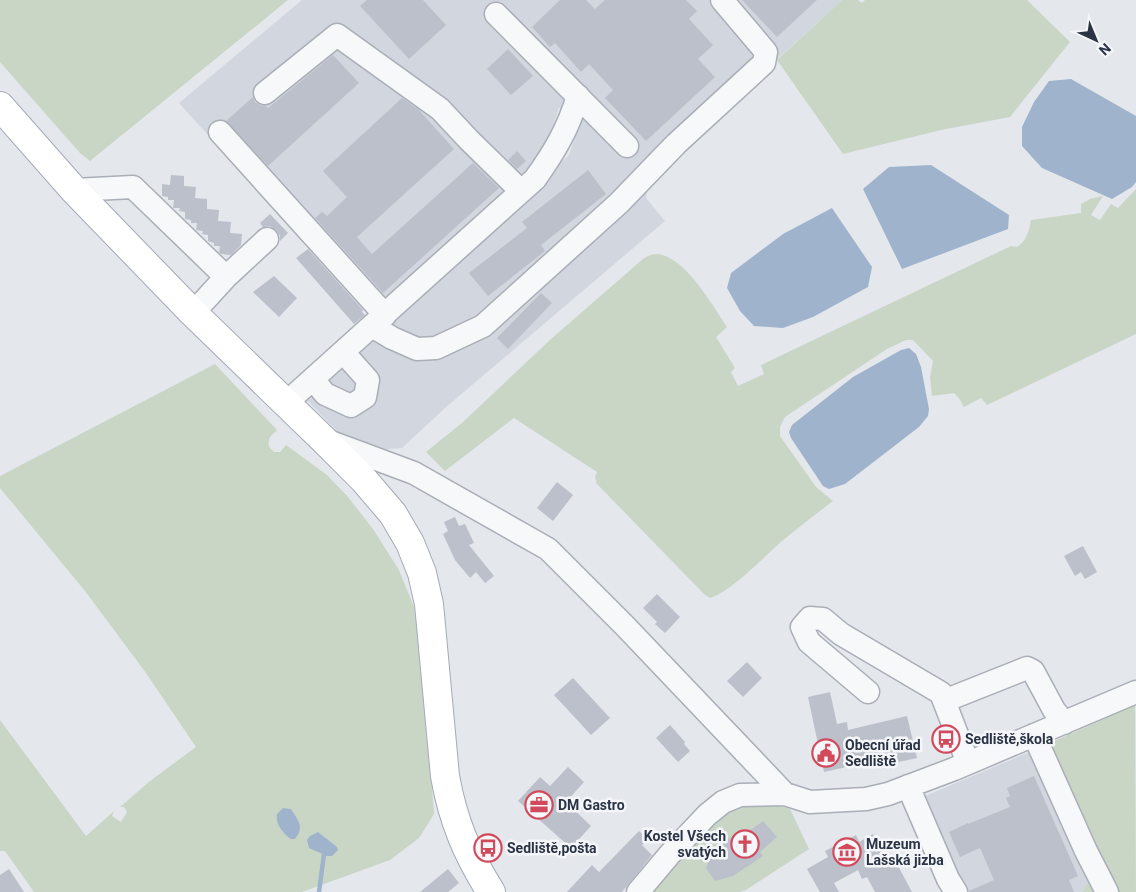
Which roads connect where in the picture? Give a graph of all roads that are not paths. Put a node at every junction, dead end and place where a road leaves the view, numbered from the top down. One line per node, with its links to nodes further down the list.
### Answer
1 (722, 0): 13 (street)
2 (496, 14): 4 (street)
3 (265, 93): 9 (street)
4 (578, 96): 7 (street); 9 (street)
5 (0, 106): 8 (main road)
6 (220, 132): 13 (street)
7 (628, 146)
8 (74, 190): 11 (street); 12 (main road)
9 (521, 191): 13 (street)
10 (267, 239): 11 (street)
11 (226, 277): 12 (street)
12 (193, 313): 16 (main road)
13 (378, 320): 14 (street)
14 (343, 352): 15 (street); 15 (street)
15 (313, 379): 16 (street)
16 (286, 403): 17 (main road)
17 (324, 440): 25 (street); 27 (main road)
18 (868, 692): 20 (street)
19 (1136, 692): 21 (street)
20 (944, 701): 21 (street); 23 (street)
21 (1064, 723): 22 (street)
22 (1034, 735): 23 (street); 26 (street)
23 (968, 763): 24 (street)
24 (908, 786): 25 (street); 29 (street)
25 (786, 794): 28 (street)
26 (1100, 889)
27 (492, 892)
28 (638, 892)
29 (956, 892)

